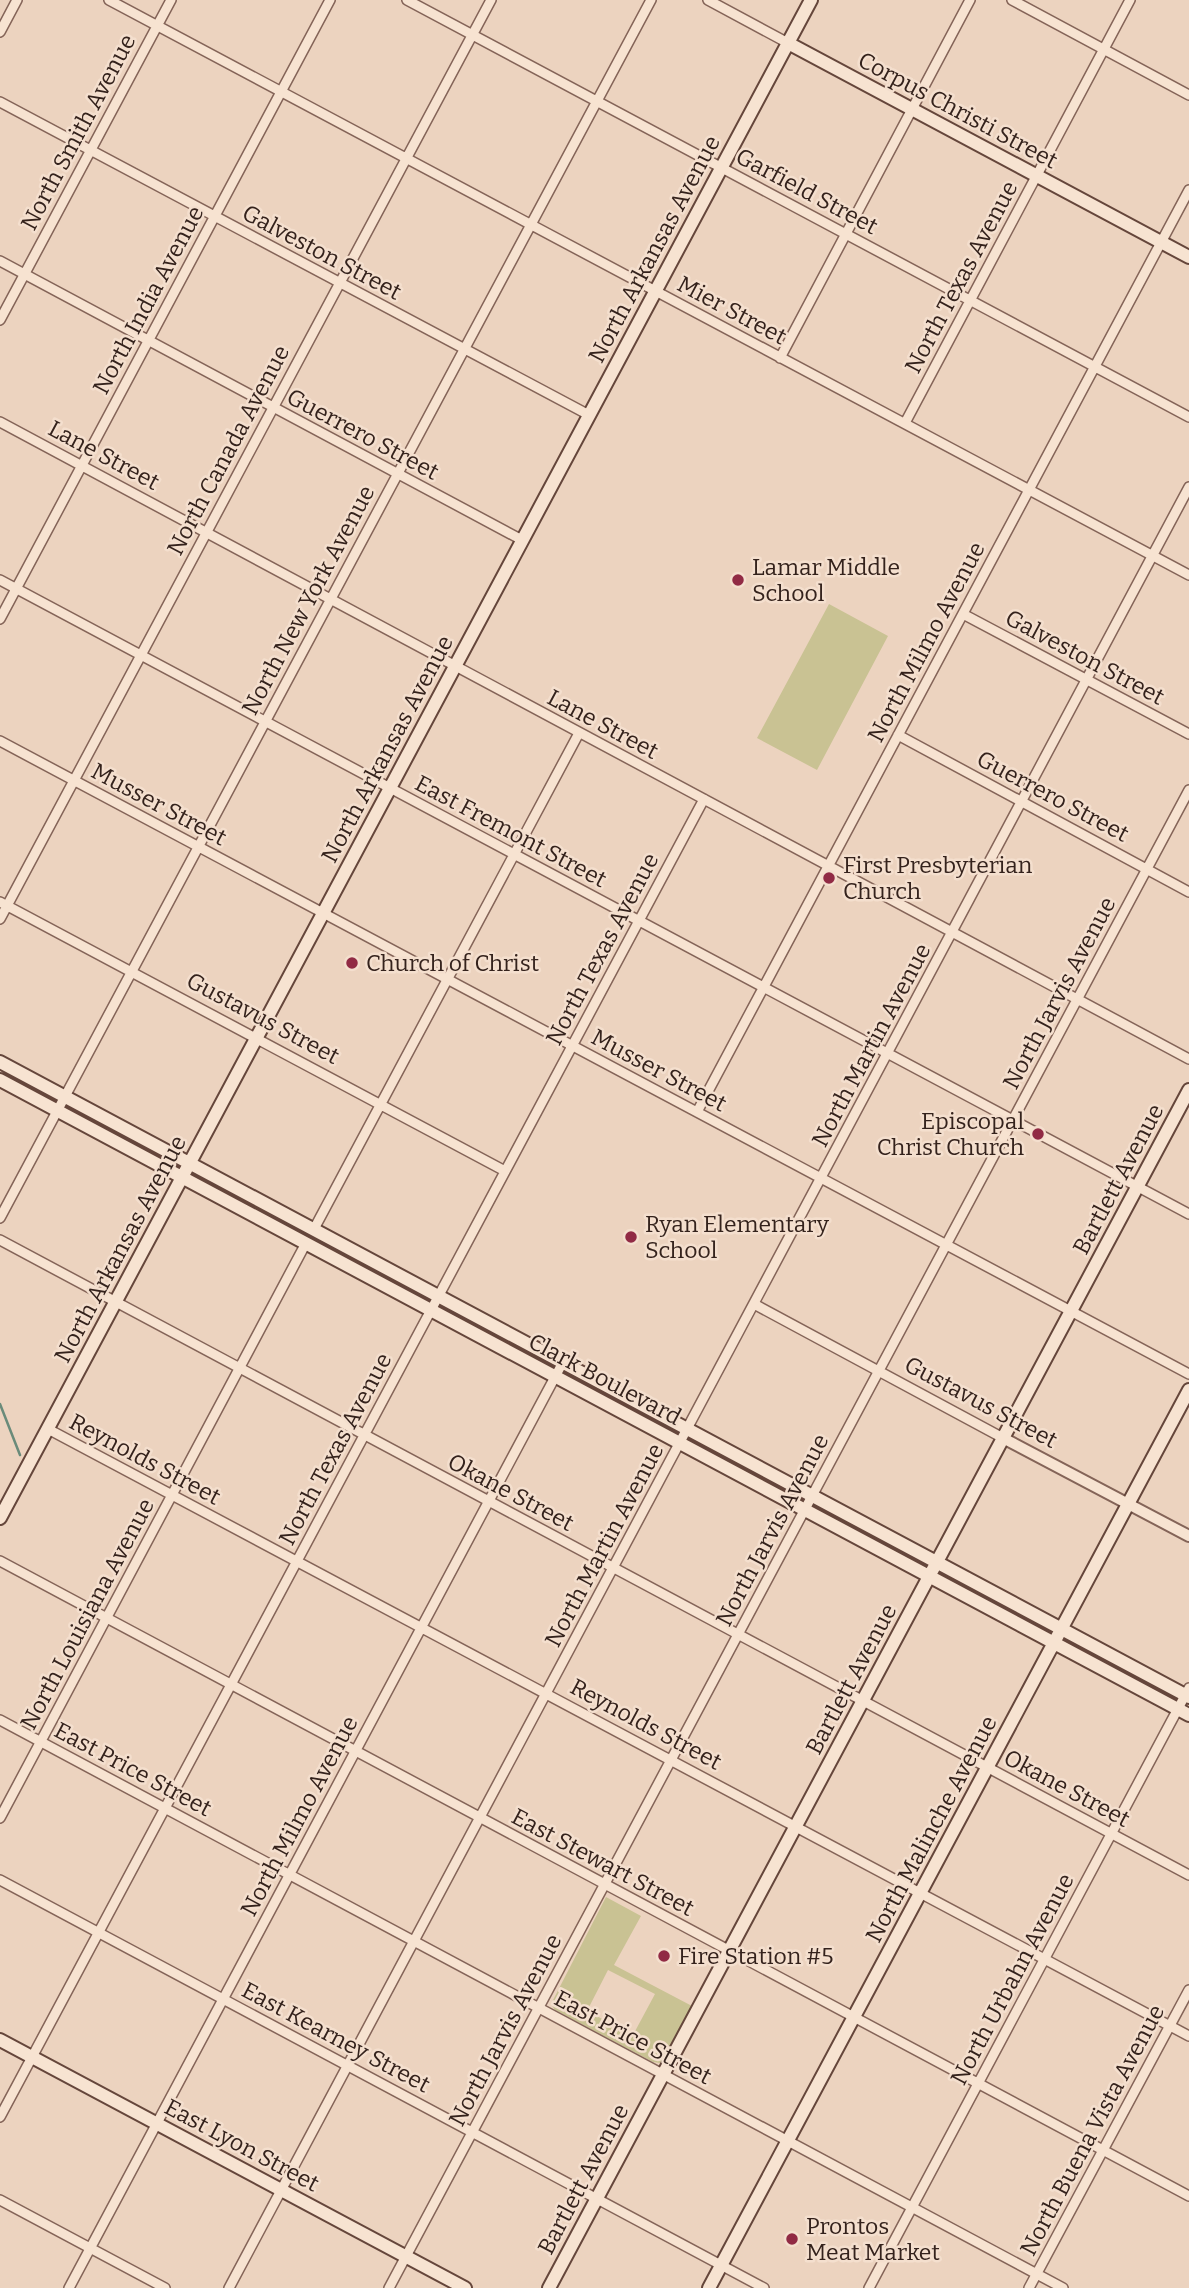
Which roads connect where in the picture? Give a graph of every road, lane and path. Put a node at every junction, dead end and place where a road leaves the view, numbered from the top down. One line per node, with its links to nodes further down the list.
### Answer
1 (17, 0): 14 (street)
2 (109, 0): 13 (street, Mier Street)
3 (170, 0): 13 (street, North Smith Avenue)
4 (330, 0): 18 (street, North India Avenue)
5 (407, 0): 15 (street, Garfield Street)
6 (491, 0): 15 (street, North Canada Avenue)
7 (650, 0): 20 (street, North New York Avenue)
8 (708, 0): 16 (street, Corpus Christi Street)
9 (811, 0): 16 (main road, North Arkansas Avenue)
10 (970, 0): 22 (street)
11 (1012, 0): 17 (street)
12 (1130, 0): 17 (street, North Texas Avenue)
13 (157, 25): 18 (street, Mier Street); 23 (street, North Smith Avenue)
14 (0, 32)
15 (472, 35): 20 (street, Garfield Street); 24 (street, North Canada Avenue)
16 (788, 43): 22 (main road, Corpus Christi Street); 25 (main road, North Arkansas Avenue)
17 (1104, 49): 19 (street); 26 (street, North Texas Avenue)
18 (281, 92): 24 (street, Mier Street); 28 (street, North India Avenue)
19 (1189, 95)
20 (597, 101): 25 (street, Garfield Street); 29 (street, North New York Avenue)
21 (0, 102): 23 (street, Galveston Street)
22 (912, 109): 26 (main road, Corpus Christi Street); 30 (street)
23 (90, 150): 28 (street, Galveston Street); 34 (street, North Smith Avenue)
24 (406, 158): 29 (street, Mier Street); 35 (street, North Canada Avenue)
25 (721, 167): 30 (street, Garfield Street); 36 (main road, North Arkansas Avenue)
26 (1037, 176): 31 (main road, Corpus Christi Street); 37 (street, North Texas Avenue)
27 (1189, 190): 31 (street, North Milmo Avenue)
28 (215, 216): 35 (street, Galveston Street); 39 (street, North India Avenue)
29 (531, 225): 36 (street, Mier Street); 40 (street, North New York Avenue)
30 (846, 234): 37 (street, Garfield Street); 41 (street)
31 (1161, 242): 32 (main road, Corpus Christi Street); 42 (street, North Milmo Avenue)
32 (1189, 257)
33 (0, 261): 34 (street, Guerrero Street)
34 (24, 274): 38 (street, North Smith Avenue); 39 (street, Guerrero Street)
35 (340, 283): 40 (street, Galveston Street); 43 (street, North Canada Avenue)
36 (655, 291): 41 (street, Mier Street); 44 (main road, North Arkansas Avenue)
37 (970, 300): 42 (street, Garfield Street); 47 (street, North Texas Avenue)
38 (0, 320)
39 (148, 341): 43 (street, Guerrero Street); 48 (street, North India Avenue)
40 (464, 349): 44 (street, Galveston Street); 49 (street, North New York Avenue)
41 (780, 358): 47 (street, Mier Street)
42 (1094, 367): 45 (street, Garfield Street); 51 (street, North Milmo Avenue)
43 (273, 408): 49 (street, Guerrero Street); 52 (street, North Canada Avenue)
44 (589, 415): 53 (main road, North Arkansas Avenue)
45 (1189, 417)
46 (0, 422): 48 (street, Lane Street)
47 (905, 424): 51 (street, Mier Street)
48 (82, 466): 52 (street, Lane Street); 57 (street, North India Avenue)
49 (397, 474): 53 (street, Guerrero Street); 58 (street, North New York Avenue)
50 (1189, 487): 54 (street, North Martin Avenue)
51 (1029, 490): 54 (street, Mier Street); 59 (street, North Milmo Avenue)
52 (206, 532): 58 (street, Lane Street); 61 (street, North Canada Avenue)
53 (522, 540): 62 (main road, North Arkansas Avenue)
54 (1152, 556): 55 (street, Mier Street); 63 (street, North Martin Avenue)
55 (1189, 575)
56 (0, 580): 57 (street, East Fremont Street)
57 (16, 589): 60 (street, North India Avenue); 61 (street, East Fremont Street)
58 (331, 598): 62 (street, Lane Street); 64 (street, North New York Avenue)
59 (963, 614): 63 (street, Galveston Street); 67 (street, North Milmo Avenue)
60 (0, 618)
61 (141, 655): 64 (street, East Fremont Street); 69 (street, North Canada Avenue)
62 (456, 665): 65 (street, Lane Street); 70 (main road, North Arkansas Avenue)
63 (1086, 679): 66 (street, Galveston Street); 73 (street, North Martin Avenue)
64 (265, 722): 70 (street, East Fremont Street); 74 (street, North New York Avenue)
65 (579, 733): 72 (street, Lane Street); 75 (street)
66 (1189, 734)
67 (898, 735): 73 (street, Guerrero Street); 76 (street, North Milmo Avenue)
68 (0, 741): 69 (street, Musser Street)
69 (74, 781): 74 (street, Musser Street); 79 (street, North Canada Avenue)
70 (390, 788): 75 (street, East Fremont Street); 80 (main road, North Arkansas Avenue)
71 (1189, 790): 77 (street, North Jarvis Avenue)
72 (704, 799): 76 (street, Lane Street); 82 (street, North Texas Avenue)
73 (1020, 801): 77 (street, Guerrero Street); 83 (street, North Martin Avenue)
74 (198, 847): 80 (street, Musser Street); 84 (street, North New York Avenue)
75 (514, 855): 82 (street, East Fremont Street); 85 (street)
76 (829, 866): 83 (street, Lane Street); 86 (street, North Milmo Avenue)
77 (1147, 868): 78 (street, Guerrero Street); 87 (street, North Jarvis Avenue)
78 (1189, 892)
79 (4, 904): 81 (street, North Canada Avenue); 84 (street, Gustavus Street)
80 (323, 913): 85 (street, Musser Street); 88 (main road, North Arkansas Avenue)
81 (0, 919)
82 (639, 921): 86 (street, East Fremont Street); 89 (street, North Texas Avenue)
83 (953, 932): 87 (street, Lane Street); 90 (street, North Martin Avenue)
84 (131, 972): 88 (street, Gustavus Street); 95 (street, North New York Avenue)
85 (448, 980): 89 (street, Musser Street); 96 (street)
86 (764, 987): 90 (street, East Fremont Street); 98 (street, North Milmo Avenue)
87 (1078, 998): 91 (street, Lane Street); 99 (street, North Jarvis Avenue)
88 (256, 1039): 96 (street, Gustavus Street); 100 (main road, North Arkansas Avenue)
89 (572, 1046): 98 (street, Musser Street); 101 (street, North Texas Avenue)
90 (888, 1054): 99 (street, East Fremont Street); 103 (street, North Martin Avenue)
91 (1189, 1059)
92 (0, 1062): 95 (main road, Clark Boulevard)
93 (0, 1080): 97 (main road, Clark Boulevard)
94 (1189, 1090): 104 (main road, Bartlett Avenue)
95 (65, 1097): 97 (street, North New York Avenue); 100 (main road, Clark Boulevard)
96 (381, 1105): 101 (street, Gustavus Street); 107 (street)
97 (57, 1111): 102 (main road, Clark Boulevard); 106 (street, North New York Avenue)
98 (697, 1112): 103 (street, Musser Street)
99 (1013, 1120): 104 (street, East Fremont Street); 110 (street, North Jarvis Avenue)
100 (190, 1163): 102 (main road, North Arkansas Avenue); 107 (main road, Clark Boulevard)
101 (505, 1171): 111 (street, North Texas Avenue)
102 (183, 1177): 109 (main road, Clark Boulevard); 112 (main road, North Arkansas Avenue)
103 (821, 1179): 110 (street, Musser Street); 113 (street, North Martin Avenue)
104 (1137, 1187): 105 (street, East Fremont Street); 115 (main road, Bartlett Avenue)
105 (1189, 1214)
106 (0, 1218)
107 (314, 1230): 111 (main road, Clark Boulevard)
108 (0, 1240): 112 (street, Okane Street)
109 (306, 1243): 114 (main road, Clark Boulevard); 117 (street, North Louisiana Avenue)
110 (946, 1245): 115 (street, Musser Street); 118 (street, North Jarvis Avenue)
111 (439, 1296): 114 (street, North Texas Avenue); 116 (main road, Clark Boulevard)
112 (116, 1302): 117 (street, Okane Street); 122 (main road, North Arkansas Avenue)
113 (754, 1304): 118 (street, Gustavus Street); 123 (street, North Martin Avenue)
114 (431, 1310): 120 (main road, Clark Boulevard); 124 (street, North Texas Avenue)
115 (1071, 1311): 119 (street, Musser Street); 125 (main road, Bartlett Avenue)
116 (563, 1362): 120 (street, North Milmo Avenue); 123 (main road, Clark Boulevard)
117 (240, 1368): 124 (street, Okane Street); 127 (street, North Louisiana Avenue)
118 (879, 1371): 125 (street, Gustavus Street); 128 (street, North Jarvis Avenue)
119 (1189, 1374)
120 (555, 1376): 126 (main road, Clark Boulevard); 129 (street, North Milmo Avenue)
121 (1189, 1390): 130 (main road, North Malinche Avenue)
122 (48, 1429): 127 (street, Reynolds Street); 132 (main road, North Arkansas Avenue)
123 (688, 1429): 126 (street, North Martin Avenue); 128 (main road, Clark Boulevard)
124 (364, 1435): 129 (street, Okane Street); 135 (street, North Texas Avenue)
125 (1003, 1437): 130 (street, Gustavus Street); 136 (main road, Bartlett Avenue)
126 (680, 1443): 131 (main road, Clark Boulevard); 137 (street, North Martin Avenue)
127 (172, 1495): 135 (street, Reynolds Street); 139 (street, North Louisiana Avenue)
128 (812, 1495): 131 (street, North Jarvis Avenue); 136 (main road, Clark Boulevard)
129 (489, 1502): 137 (street, Okane Street); 140 (street, North Milmo Avenue)
130 (1128, 1503): 133 (street, Gustavus Street); 141 (main road, North Malinche Avenue)
131 (804, 1509): 138 (main road, Clark Boulevard); 142 (street, North Jarvis Avenue)
132 (0, 1518)
133 (1189, 1536)
134 (0, 1561): 139 (street, East Stewart Street)
135 (297, 1561): 140 (street, Reynolds Street); 144 (street, North Texas Avenue)
136 (937, 1562): 138 (main road, Bartlett Avenue); 141 (main road, Clark Boulevard)
137 (613, 1568): 142 (street, Okane Street); 145 (street, North Martin Avenue)
138 (929, 1576): 143 (main road, Clark Boulevard); 147 (main road, Bartlett Avenue)
139 (106, 1618): 144 (street, East Stewart Street); 150 (street, North Louisiana Avenue)
140 (422, 1627): 145 (street, Reynolds Street); 151 (street, North Milmo Avenue)
141 (1062, 1629): 143 (main road, North Malinche Avenue); 146 (main road, Clark Boulevard)
142 (738, 1634): 147 (street, Okane Street); 152 (street, North Jarvis Avenue)
143 (1054, 1643): 148 (main road, Clark Boulevard); 153 (main road, North Malinche Avenue)
144 (231, 1685): 151 (street, East Stewart Street); 154 (street, North Texas Avenue)
145 (546, 1693): 152 (street, Reynolds Street); 156 (street, North Martin Avenue)
146 (1188, 1693): 148 (street, North Urbahn Avenue)
147 (863, 1701): 153 (street, Okane Street); 157 (main road, Bartlett Avenue)
148 (1183, 1712): 158 (street, North Urbahn Avenue)
149 (0, 1720): 150 (street, East Price Street)
150 (41, 1742): 154 (street, East Price Street); 155 (street, North Louisiana Avenue)
151 (356, 1751): 156 (street, East Stewart Street); 159 (street, North Milmo Avenue)
152 (671, 1759): 157 (street, Reynolds Street); 162 (street, North Jarvis Avenue)
153 (987, 1768): 158 (street, Okane Street); 163 (main road, North Malinche Avenue)
154 (165, 1808): 159 (street, East Price Street); 164 (street, North Texas Avenue)
155 (0, 1818)
156 (480, 1818): 162 (street, East Stewart Street); 165 (street, North Martin Avenue)
157 (796, 1825): 163 (street, Reynolds Street); 166 (main road, Bartlett Avenue)
158 (1111, 1834): 160 (street, Okane Street); 167 (street, North Urbahn Avenue)
159 (290, 1875): 165 (street, East Price Street); 169 (street, North Milmo Avenue)
160 (1189, 1875)
161 (0, 1880): 164 (street, East Kearney Street)
162 (605, 1884): 166 (street, East Stewart Street); 170 (street, North Jarvis Avenue)
163 (921, 1892): 167 (street, Reynolds Street); 171 (main road, North Malinche Avenue)
164 (99, 1932): 169 (street, East Kearney Street); 175 (street, North Texas Avenue)
165 (414, 1941): 170 (street, East Price Street); 176 (street, North Martin Avenue)
166 (729, 1951): 171 (street, East Stewart Street); 177 (main road, Bartlett Avenue)
167 (1045, 1959): 172 (street, Reynolds Street); 178 (street, North Urbahn Avenue)
168 (1189, 1990): 172 (street, North Buena Vista Avenue)
169 (223, 1999): 176 (street, East Kearney Street); 180 (street, North Milmo Avenue)
170 (539, 2008): 177 (street, East Price Street); 181 (street, North Jarvis Avenue)
171 (854, 2017): 178 (street, East Stewart Street); 182 (main road, North Malinche Avenue)
172 (1170, 2026): 173 (street, Reynolds Street); 183 (street, North Buena Vista Avenue)
173 (1189, 2036)
174 (0, 2040): 175 (main road, East Lyon Street)
175 (32, 2057): 179 (street, North Texas Avenue); 180 (main road, East Lyon Street)
176 (348, 2066): 181 (street, East Kearney Street); 184 (street, North Martin Avenue)
177 (663, 2074): 182 (street, East Price Street); 186 (main road, Bartlett Avenue)
178 (978, 2084): 183 (street, East Stewart Street); 188 (street, North Urbahn Avenue)
179 (0, 2117)
180 (156, 2123): 184 (main road, East Lyon Street); 189 (street, North Milmo Avenue)
181 (472, 2132): 186 (street, East Kearney Street); 190 (street, North Jarvis Avenue)
182 (788, 2141): 188 (street, East Price Street); 191 (main road, North Malinche Avenue)
183 (1103, 2150): 185 (street, East Stewart Street); 192 (street, North Buena Vista Avenue)
184 (281, 2190): 190 (main road, East Lyon Street); 195 (street, North Martin Avenue)
185 (1189, 2196)
186 (597, 2199): 191 (street, East Kearney Street); 198 (main road, Bartlett Avenue)
187 (0, 2200): 189 (street)
188 (912, 2207): 192 (street, East Price Street); 201 (street, North Urbahn Avenue)
189 (90, 2248): 193 (street, North Milmo Avenue); 194 (street)
190 (406, 2257): 196 (street, North Jarvis Avenue); 197 (main road, East Lyon Street)
191 (721, 2265): 199 (main road, North Malinche Avenue); 200 (street, East Kearney Street)
192 (1037, 2274): 202 (street, North Buena Vista Avenue); 203 (street, East Price Street)
193 (69, 2288)
194 (165, 2288)
195 (229, 2288)
196 (389, 2288)
197 (464, 2288)
198 (549, 2288)
199 (709, 2288)
200 (764, 2288)
201 (869, 2288)
202 (1029, 2288)
203 (1063, 2288)

